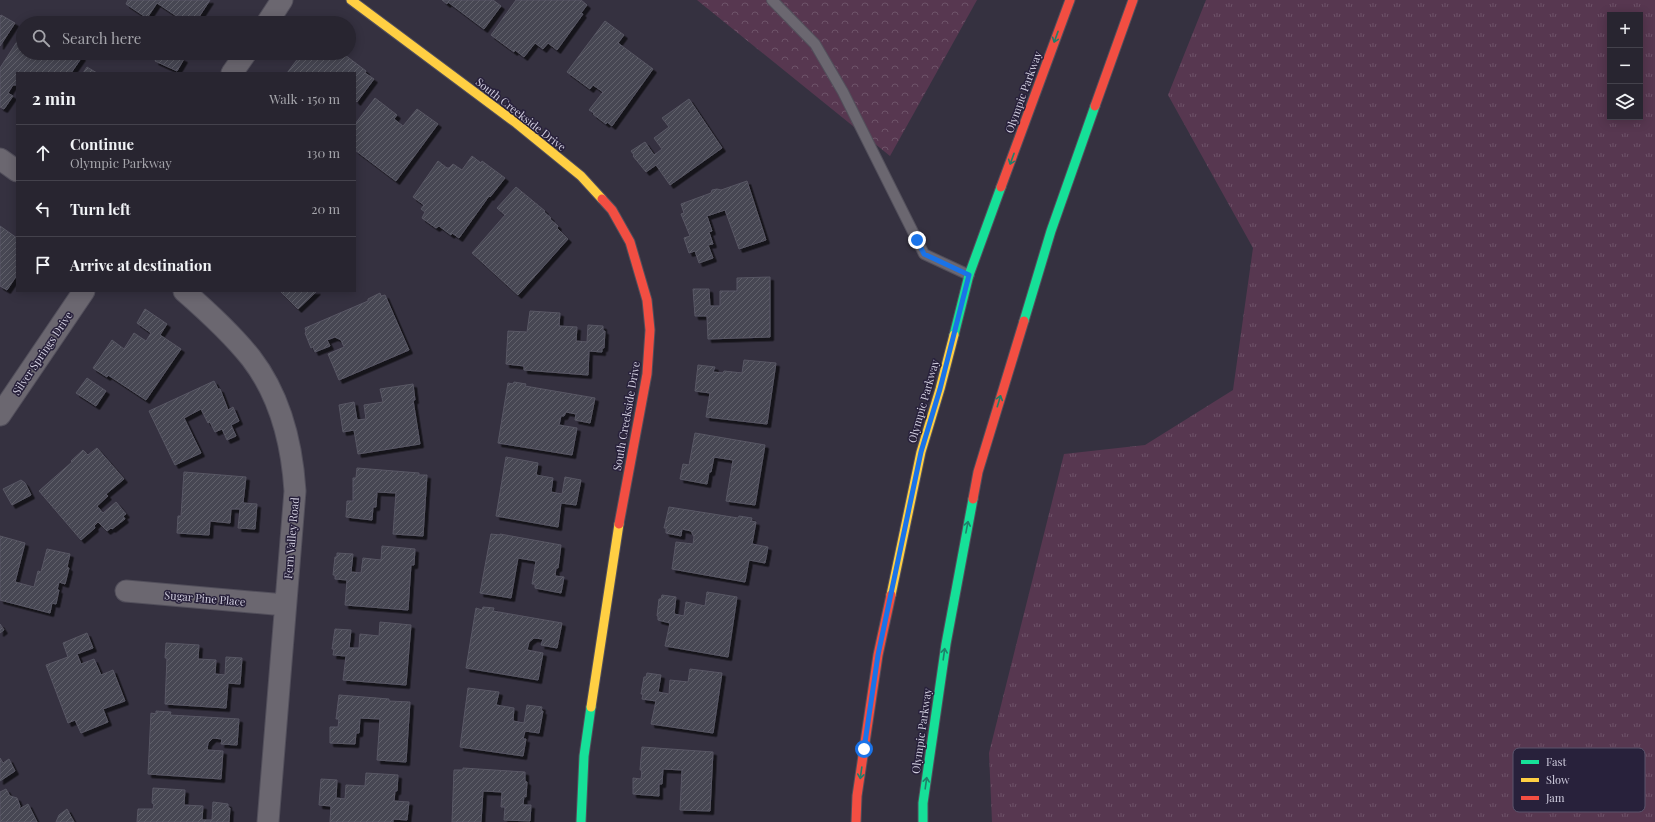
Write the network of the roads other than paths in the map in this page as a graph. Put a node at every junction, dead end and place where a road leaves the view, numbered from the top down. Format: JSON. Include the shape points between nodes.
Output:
{"nodes":[{"id":1,"x":282,"y":0,"type":"edge"},
{"id":2,"x":351,"y":0,"type":"edge"},
{"id":3,"x":772,"y":0,"type":"edge"},
{"id":4,"x":1070,"y":0,"type":"edge"},
{"id":5,"x":1133,"y":0,"type":"edge"},
{"id":6,"x":272,"y":16,"type":"edge"},
{"id":7,"x":241,"y":60,"type":"edge"},
{"id":8,"x":233,"y":72,"type":"edge"},
{"id":9,"x":0,"y":160,"type":"edge"},
{"id":10,"x":16,"y":170,"type":"edge"},
{"id":11,"x":969,"y":275,"type":"junction"},
{"id":12,"x":83,"y":292,"type":"edge"},
{"id":13,"x":185,"y":292,"type":"edge"},
{"id":14,"x":0,"y":415,"type":"edge"},
{"id":15,"x":126,"y":591,"type":"dead end"},
{"id":16,"x":284,"y":605,"type":"junction"},
{"id":17,"x":268,"y":822,"type":"edge"},
{"id":18,"x":581,"y":822,"type":"edge"},
{"id":19,"x":856,"y":822,"type":"edge"},
{"id":20,"x":923,"y":822,"type":"edge"}],
"edges":[{"from":1,"to":6,"type":"street"},
{"from":2,"to":18,"type":"main road","name":"South Creekside Drive","via":[[516,123],[581,176],[612,210],[630,242],[647,300],[650,330],[647,374],[618,530],[594,687],[584,756]]},
{"from":3,"to":11,"type":"lane","via":[[814,44],[843,92],[924,254]]},
{"from":4,"to":11,"type":"main road","name":"Olympic Parkway","one_way":true},
{"from":20,"to":5,"type":"main road","name":"Olympic Parkway","one_way":true,"via":[[923,803],[946,644],[978,472],[1051,231]]},
{"from":7,"to":8,"type":"street"},
{"from":9,"to":10,"type":"street"},
{"from":11,"to":19,"type":"main road","name":"Olympic Parkway","one_way":true,"via":[[921,452],[878,655],[857,796]]},
{"from":12,"to":14,"type":"street","name":"Silver Springs Drive"},
{"from":13,"to":16,"type":"street","name":"Fern Valley Road","via":[[234,338],[252,359],[276,401],[288,435],[295,491]]},
{"from":15,"to":16,"type":"street","name":"Sugar Pine Place"},
{"from":16,"to":17,"type":"street","name":"Fern Valley Road"}]}
